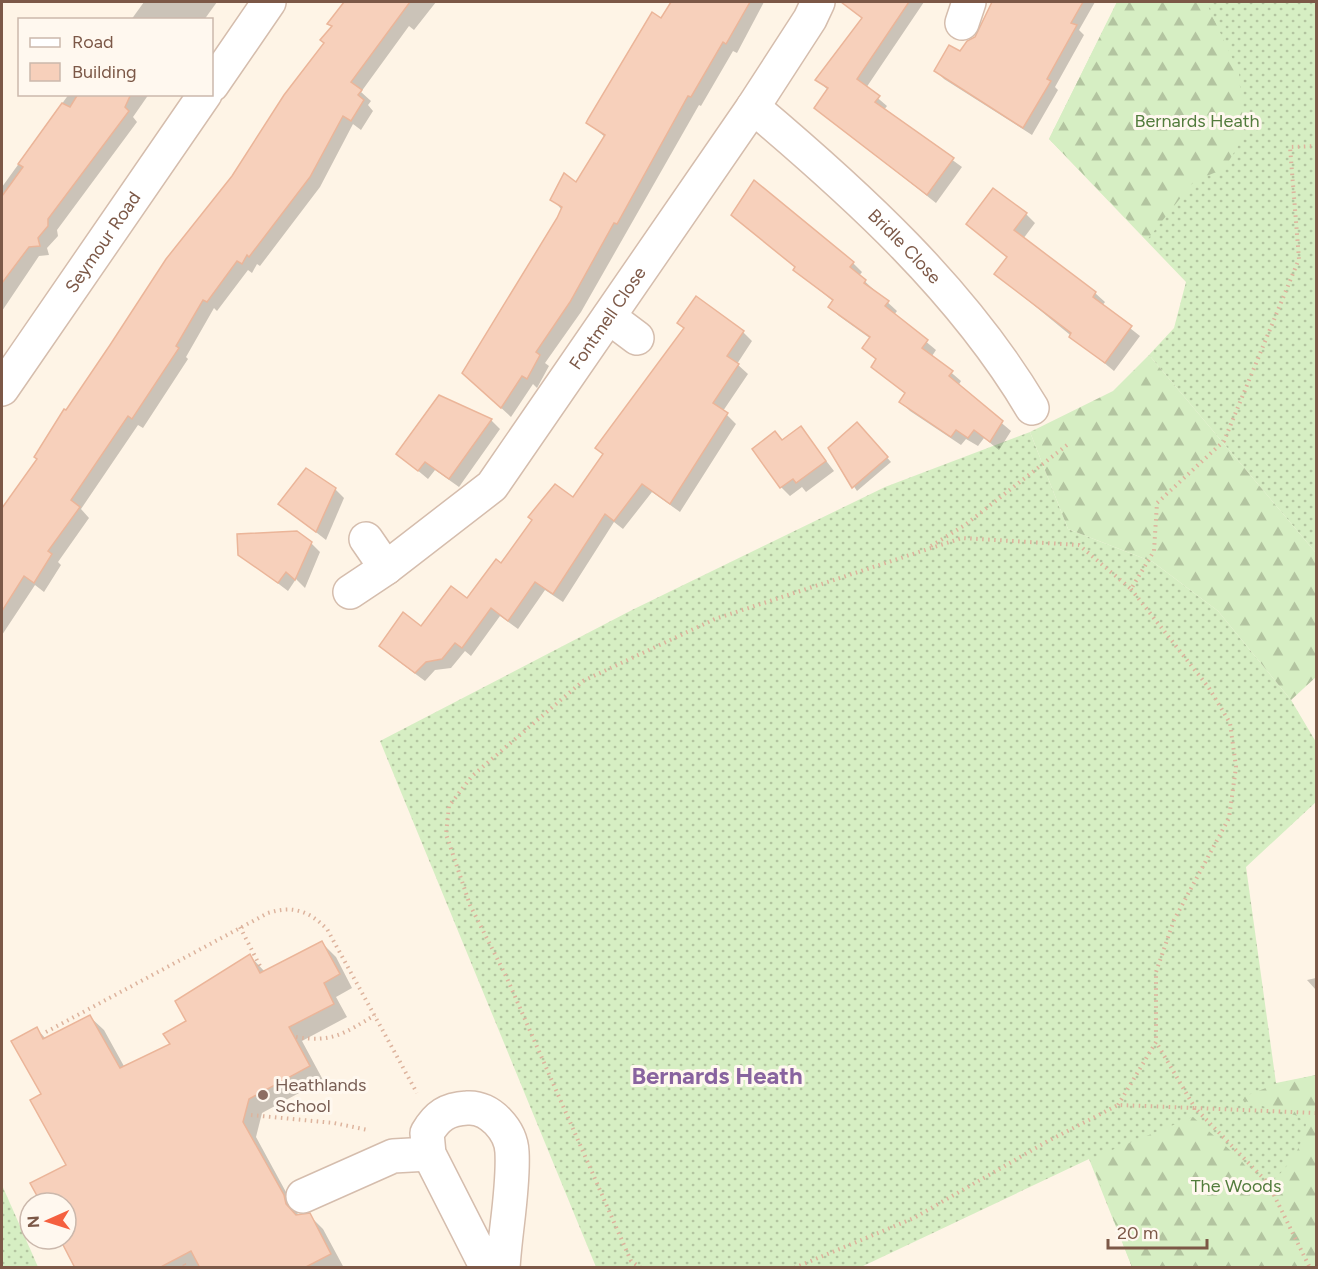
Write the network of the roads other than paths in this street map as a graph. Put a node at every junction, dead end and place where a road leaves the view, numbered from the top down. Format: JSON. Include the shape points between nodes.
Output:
{"nodes":[{"id":1,"x":269,"y":2,"type":"edge"},
{"id":2,"x":818,"y":2,"type":"edge"},
{"id":3,"x":213,"y":84,"type":"edge"},
{"id":4,"x":204,"y":96,"type":"edge"},
{"id":5,"x":753,"y":106,"type":"junction"},
{"id":6,"x":609,"y":317,"type":"junction"},
{"id":7,"x":637,"y":338,"type":"dead end"},
{"id":8,"x":2,"y":389,"type":"edge"},
{"id":9,"x":1032,"y":408,"type":"dead end"},
{"id":10,"x":366,"y":539,"type":"dead end"},
{"id":11,"x":386,"y":568,"type":"junction"},
{"id":12,"x":351,"y":592,"type":"dead end"},
{"id":13,"x":431,"y":1138,"type":"junction"},
{"id":14,"x":303,"y":1196,"type":"dead end"},
{"id":15,"x":488,"y":1268,"type":"edge"},
{"id":16,"x":502,"y":1268,"type":"edge"}],
"edges":[{"from":1,"to":3,"type":"street"},
{"from":2,"to":5,"type":"street","name":"Fontmell Close"},
{"from":4,"to":8,"type":"street","name":"Seymour Road"},
{"from":5,"to":6,"type":"street","name":"Fontmell Close"},
{"from":5,"to":9,"type":"street","name":"Bridle Close","via":[[830,172],[932,275],[1008,368]]},
{"from":6,"to":7,"type":"street"},
{"from":6,"to":11,"type":"street","name":"Fontmell Close","via":[[492,486]]},
{"from":10,"to":11,"type":"street"},
{"from":11,"to":12,"type":"street","name":"Fontmell Close"},
{"from":13,"to":14,"type":"street"},
{"from":13,"to":15,"type":"street"},
{"from":13,"to":16,"type":"street","via":[[438,1116],[454,1109],[471,1107],[489,1114],[505,1129],[513,1150]]}]}
